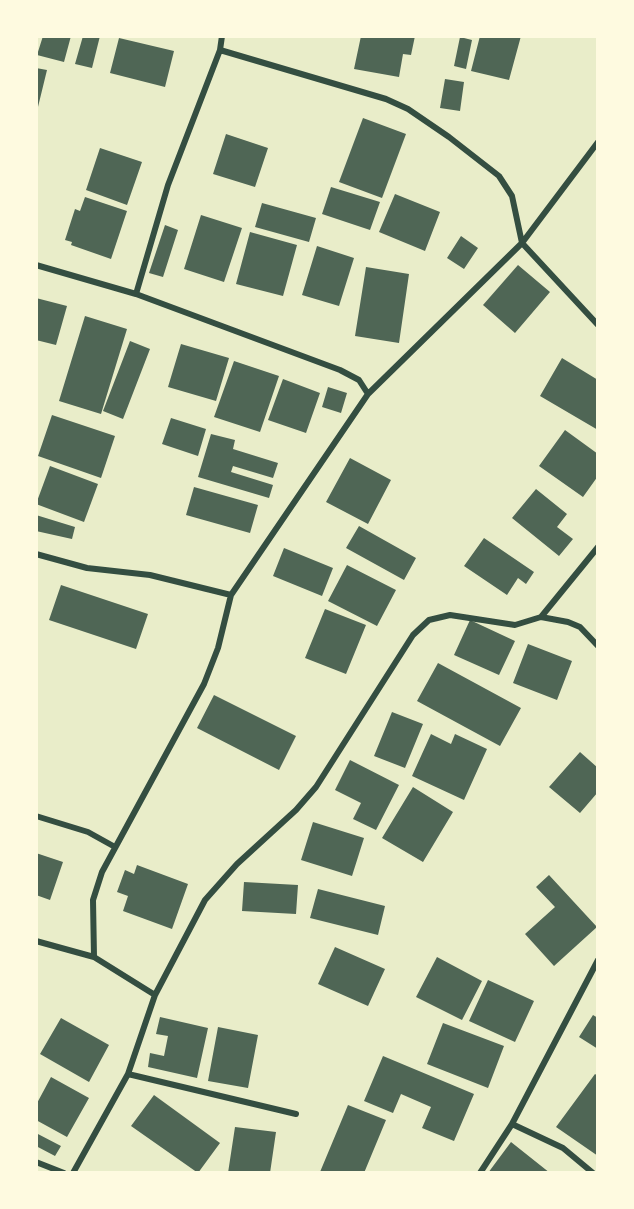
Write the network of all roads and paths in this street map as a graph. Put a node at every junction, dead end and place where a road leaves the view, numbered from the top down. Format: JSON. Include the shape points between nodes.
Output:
{"nodes":[{"id":1,"x":222,"y":36,"type":"edge"},
{"id":2,"x":220,"y":50,"type":"junction"},
{"id":3,"x":598,"y":142,"type":"edge"},
{"id":4,"x":522,"y":243,"type":"junction"},
{"id":5,"x":36,"y":265,"type":"edge"},
{"id":6,"x":136,"y":294,"type":"junction"},
{"id":7,"x":598,"y":325,"type":"edge"},
{"id":8,"x":368,"y":394,"type":"junction"},
{"id":9,"x":598,"y":547,"type":"edge"},
{"id":10,"x":36,"y":554,"type":"edge"},
{"id":11,"x":231,"y":595,"type":"junction"},
{"id":12,"x":541,"y":617,"type":"junction"},
{"id":13,"x":598,"y":646,"type":"edge"},
{"id":14,"x":36,"y":816,"type":"edge"},
{"id":15,"x":115,"y":847,"type":"junction"},
{"id":16,"x":36,"y":941,"type":"edge"},
{"id":17,"x":94,"y":957,"type":"junction"},
{"id":18,"x":598,"y":960,"type":"edge"},
{"id":19,"x":154,"y":995,"type":"junction"},
{"id":20,"x":128,"y":1074,"type":"junction"},
{"id":21,"x":296,"y":1114,"type":"dead end"},
{"id":22,"x":512,"y":1124,"type":"junction"},
{"id":23,"x":36,"y":1162,"type":"edge"},
{"id":24,"x":64,"y":1173,"type":"edge"},
{"id":25,"x":73,"y":1173,"type":"edge"},
{"id":26,"x":480,"y":1173,"type":"edge"},
{"id":27,"x":593,"y":1173,"type":"edge"}],
"edges":[{"from":1,"to":2,"type":"street"},
{"from":2,"to":4,"type":"street","via":[[408,109],[499,176],[512,196]]},
{"from":2,"to":6,"type":"street","via":[[168,185]]},
{"from":3,"to":4,"type":"street"},
{"from":4,"to":7,"type":"street"},
{"from":4,"to":8,"type":"street"},
{"from":5,"to":6,"type":"street"},
{"from":6,"to":8,"type":"street","via":[[340,370],[359,380]]},
{"from":8,"to":11,"type":"street"},
{"from":9,"to":12,"type":"street"},
{"from":10,"to":11,"type":"street","via":[[87,568],[150,575]]},
{"from":11,"to":15,"type":"street","via":[[204,684]]},
{"from":12,"to":13,"type":"street","via":[[580,627]]},
{"from":12,"to":19,"type":"street","via":[[515,625],[450,615],[429,620],[413,635],[316,787],[205,900]]},
{"from":14,"to":15,"type":"street","via":[[88,832]]},
{"from":15,"to":17,"type":"street","via":[[93,900]]},
{"from":16,"to":17,"type":"street"},
{"from":17,"to":19,"type":"street"},
{"from":18,"to":22,"type":"street"},
{"from":19,"to":20,"type":"street"},
{"from":20,"to":21,"type":"street"},
{"from":20,"to":25,"type":"street"},
{"from":22,"to":26,"type":"street"},
{"from":22,"to":27,"type":"street","via":[[563,1148]]},
{"from":23,"to":24,"type":"street"}]}
